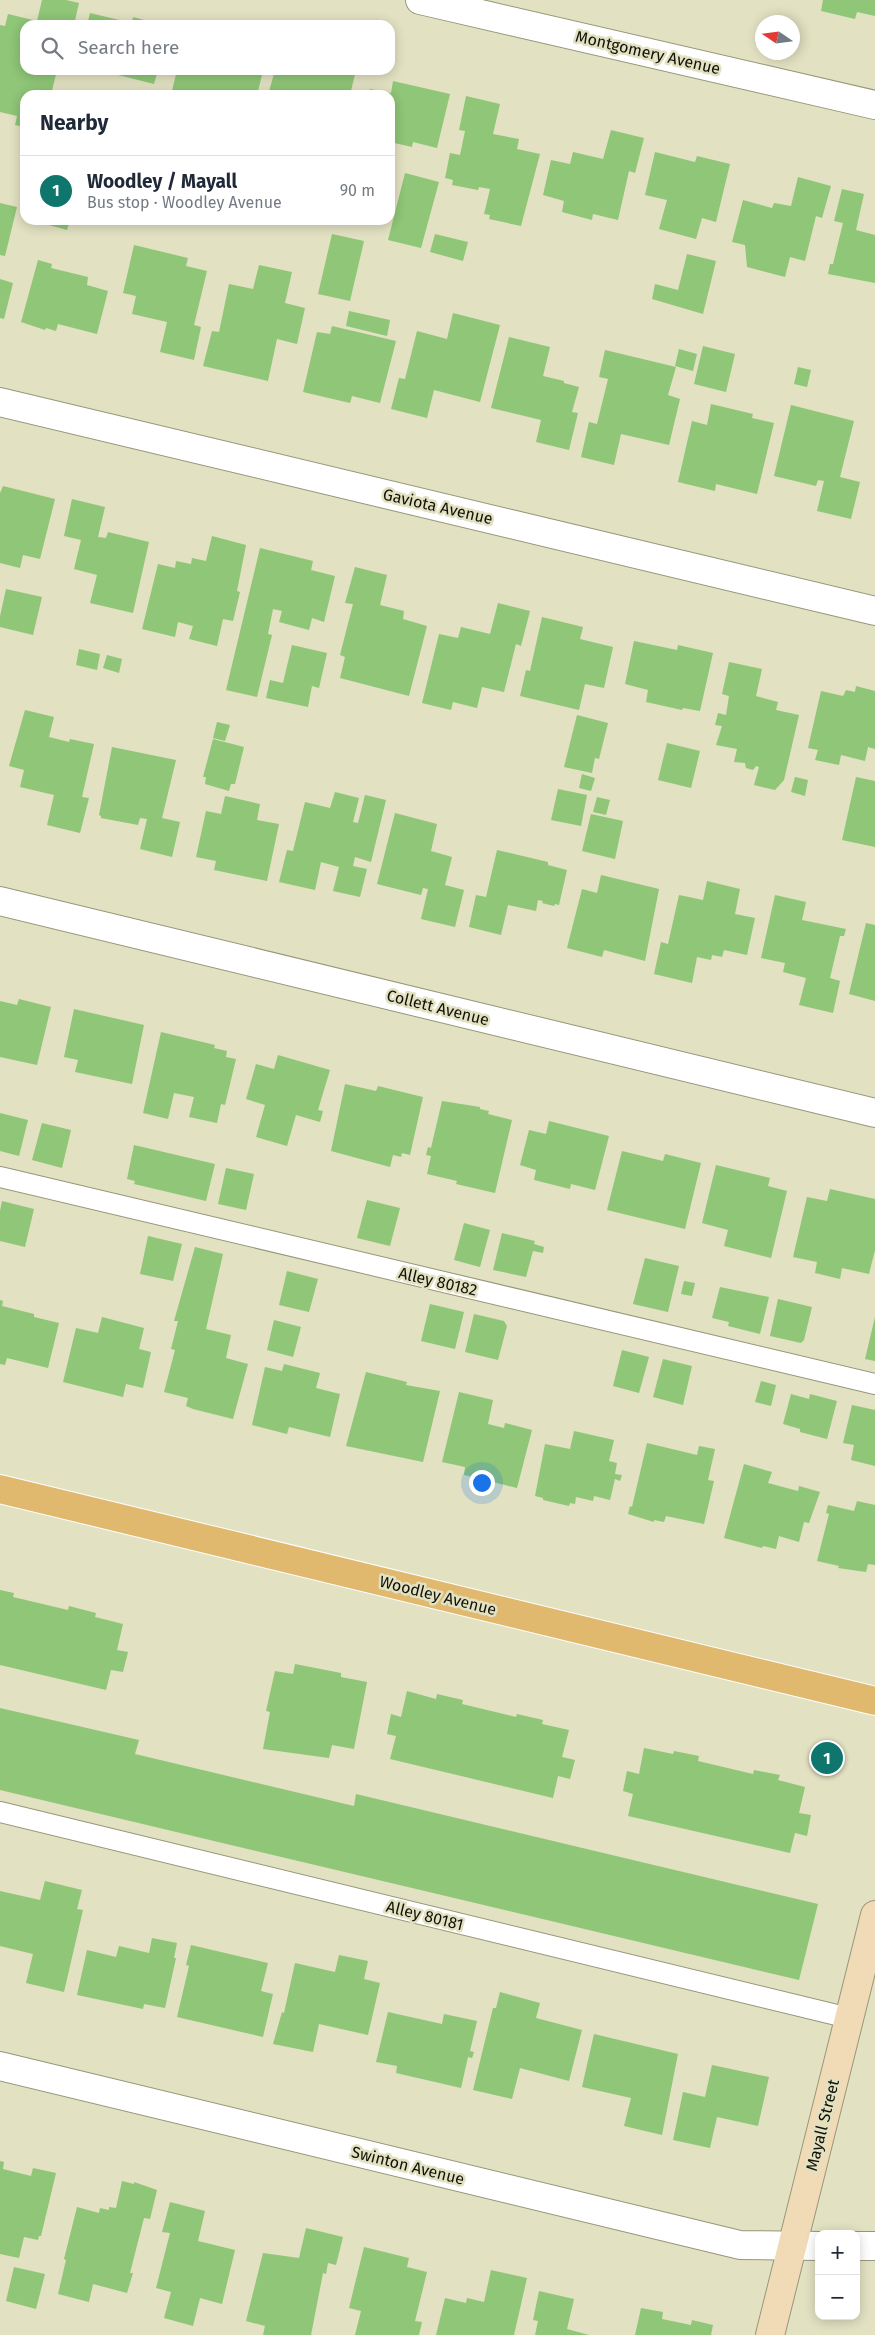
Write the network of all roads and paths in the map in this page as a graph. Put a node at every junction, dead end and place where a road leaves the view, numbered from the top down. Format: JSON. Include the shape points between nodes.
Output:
{"nodes":[{"id":1,"x":420,"y":0,"type":"edge"},
{"id":2,"x":875,"y":105,"type":"edge"},
{"id":3,"x":0,"y":402,"type":"edge"},
{"id":4,"x":875,"y":611,"type":"edge"},
{"id":5,"x":0,"y":901,"type":"edge"},
{"id":6,"x":875,"y":1113,"type":"edge"},
{"id":7,"x":0,"y":1177,"type":"edge"},
{"id":8,"x":875,"y":1384,"type":"edge"},
{"id":9,"x":0,"y":1490,"type":"edge"},
{"id":10,"x":875,"y":1701,"type":"edge"},
{"id":11,"x":0,"y":1812,"type":"edge"},
{"id":12,"x":875,"y":1915,"type":"edge"},
{"id":13,"x":866,"y":1988,"type":"edge"},
{"id":14,"x":849,"y":2018,"type":"junction"},
{"id":15,"x":0,"y":2066,"type":"edge"},
{"id":16,"x":815,"y":2246,"type":"edge"},
{"id":17,"x":860,"y":2246,"type":"edge"},
{"id":18,"x":875,"y":2246,"type":"edge"},
{"id":19,"x":791,"y":2247,"type":"junction"},
{"id":20,"x":770,"y":2335,"type":"edge"}],
"edges":[{"from":1,"to":2,"type":"street","name":"Montgomery Avenue"},
{"from":3,"to":4,"type":"street","name":"Gaviota Avenue"},
{"from":5,"to":6,"type":"street","name":"Collett Avenue"},
{"from":7,"to":8,"type":"lane","name":"Alley 80182"},
{"from":9,"to":10,"type":"main road","name":"Woodley Avenue"},
{"from":11,"to":14,"type":"lane","name":"Alley 80181"},
{"from":12,"to":13,"type":"street","name":"Mayall Street"},
{"from":13,"to":14,"type":"street","name":"Mayall Street"},
{"from":14,"to":19,"type":"street","name":"Mayall Street"},
{"from":15,"to":19,"type":"street","name":"Swinton Avenue","via":[[740,2245]]},
{"from":16,"to":19,"type":"street","name":"Swinton Avenue"},
{"from":17,"to":18,"type":"street"},
{"from":19,"to":20,"type":"street","name":"Mayall Street"}]}
